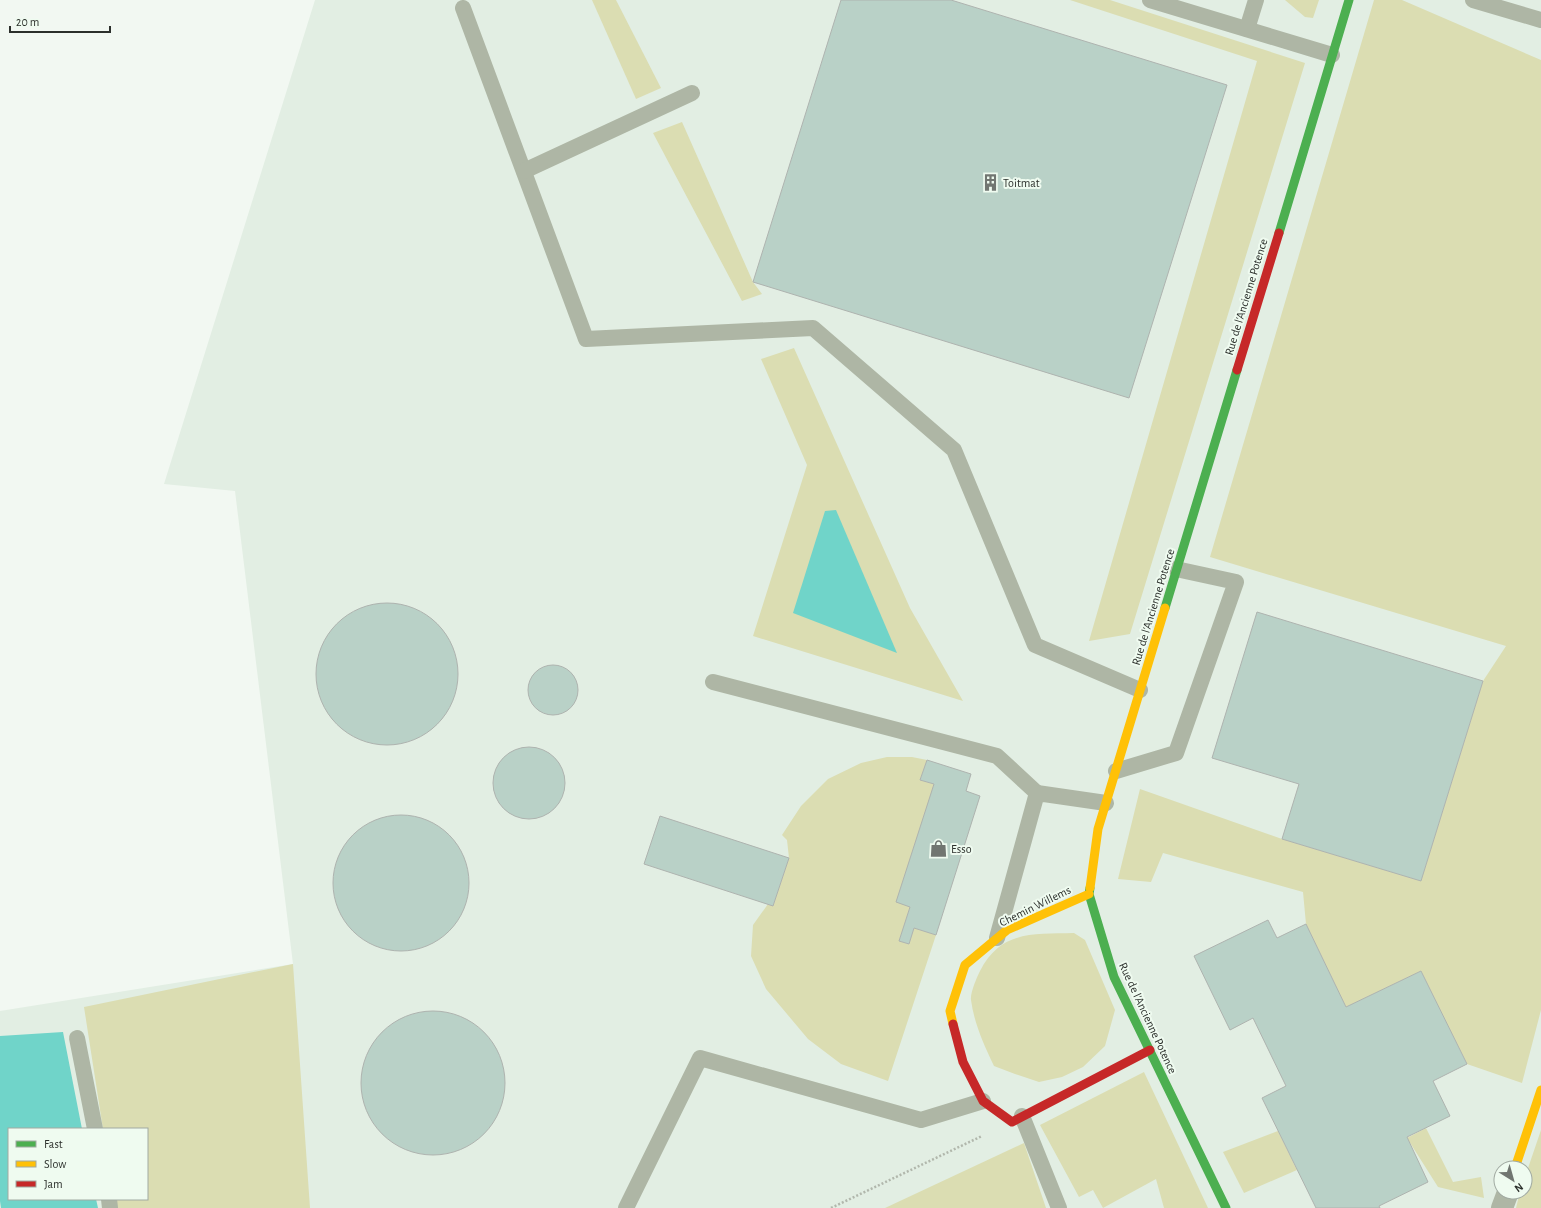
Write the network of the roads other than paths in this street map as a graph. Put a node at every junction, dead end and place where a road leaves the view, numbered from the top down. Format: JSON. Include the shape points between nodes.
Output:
{"nodes":[{"id":1,"x":1150,"y":0,"type":"edge"},
{"id":2,"x":1256,"y":0,"type":"edge"},
{"id":3,"x":1348,"y":0,"type":"edge"},
{"id":4,"x":1473,"y":0,"type":"edge"},
{"id":5,"x":463,"y":8,"type":"dead end"},
{"id":6,"x":1541,"y":20,"type":"edge"},
{"id":7,"x":1247,"y":29,"type":"junction"},
{"id":8,"x":1332,"y":55,"type":"junction"},
{"id":9,"x":692,"y":93,"type":"dead end"},
{"id":10,"x":524,"y":171,"type":"junction"},
{"id":11,"x":1176,"y":569,"type":"junction"},
{"id":12,"x":713,"y":682,"type":"dead end"},
{"id":13,"x":1140,"y":690,"type":"junction"},
{"id":14,"x":1116,"y":770,"type":"junction"},
{"id":15,"x":1037,"y":793,"type":"junction"},
{"id":16,"x":1106,"y":803,"type":"junction"},
{"id":17,"x":1089,"y":894,"type":"junction"},
{"id":18,"x":998,"y":938,"type":"junction"},
{"id":19,"x":77,"y":1038,"type":"dead end"},
{"id":20,"x":1150,"y":1050,"type":"junction"},
{"id":21,"x":1541,"y":1090,"type":"edge"},
{"id":22,"x":983,"y":1101,"type":"junction"},
{"id":23,"x":1017,"y":1119,"type":"junction"},
{"id":24,"x":95,"y":1128,"type":"edge"},
{"id":25,"x":1519,"y":1160,"type":"edge"},
{"id":26,"x":626,"y":1208,"type":"edge"},
{"id":27,"x":1059,"y":1208,"type":"edge"},
{"id":28,"x":1226,"y":1208,"type":"edge"}],
"edges":[{"from":1,"to":7,"type":"lane"},
{"from":2,"to":7,"type":"lane"},
{"from":3,"to":8,"type":"street","name":"Rue de l'Ancienne Potence"},
{"from":4,"to":6,"type":"lane"},
{"from":5,"to":10,"type":"lane"},
{"from":7,"to":8,"type":"lane"},
{"from":8,"to":11,"type":"street","name":"Rue de l'Ancienne Potence"},
{"from":9,"to":10,"type":"lane"},
{"from":10,"to":13,"type":"lane","via":[[586,339],[813,328],[954,450],[1035,645]]},
{"from":11,"to":13,"type":"street","name":"Rue de l'Ancienne Potence"},
{"from":11,"to":14,"type":"lane","via":[[1236,582],[1176,753]]},
{"from":12,"to":15,"type":"lane","via":[[997,756]]},
{"from":13,"to":14,"type":"street","name":"Rue de l'Ancienne Potence"},
{"from":14,"to":16,"type":"street","name":"Rue de l'Ancienne Potence"},
{"from":15,"to":16,"type":"lane"},
{"from":15,"to":18,"type":"lane"},
{"from":16,"to":17,"type":"street","name":"Rue de l'Ancienne Potence","via":[[1098,829]]},
{"from":17,"to":18,"type":"street","name":"Chemin Willems","via":[[1007,930]]},
{"from":17,"to":20,"type":"street","name":"Rue de l'Ancienne Potence","via":[[1114,977]]},
{"from":18,"to":22,"type":"street","name":"Chemin Willems","via":[[965,965],[950,1011],[963,1062]]},
{"from":19,"to":24,"type":"lane"},
{"from":20,"to":23,"type":"street"},
{"from":20,"to":28,"type":"street","name":"Rue de l'Ancienne Potence"},
{"from":21,"to":25,"type":"street"},
{"from":22,"to":23,"type":"street","name":"Chemin Willems"},
{"from":22,"to":26,"type":"lane","via":[[921,1120],[700,1058]]},
{"from":23,"to":27,"type":"lane"}]}
